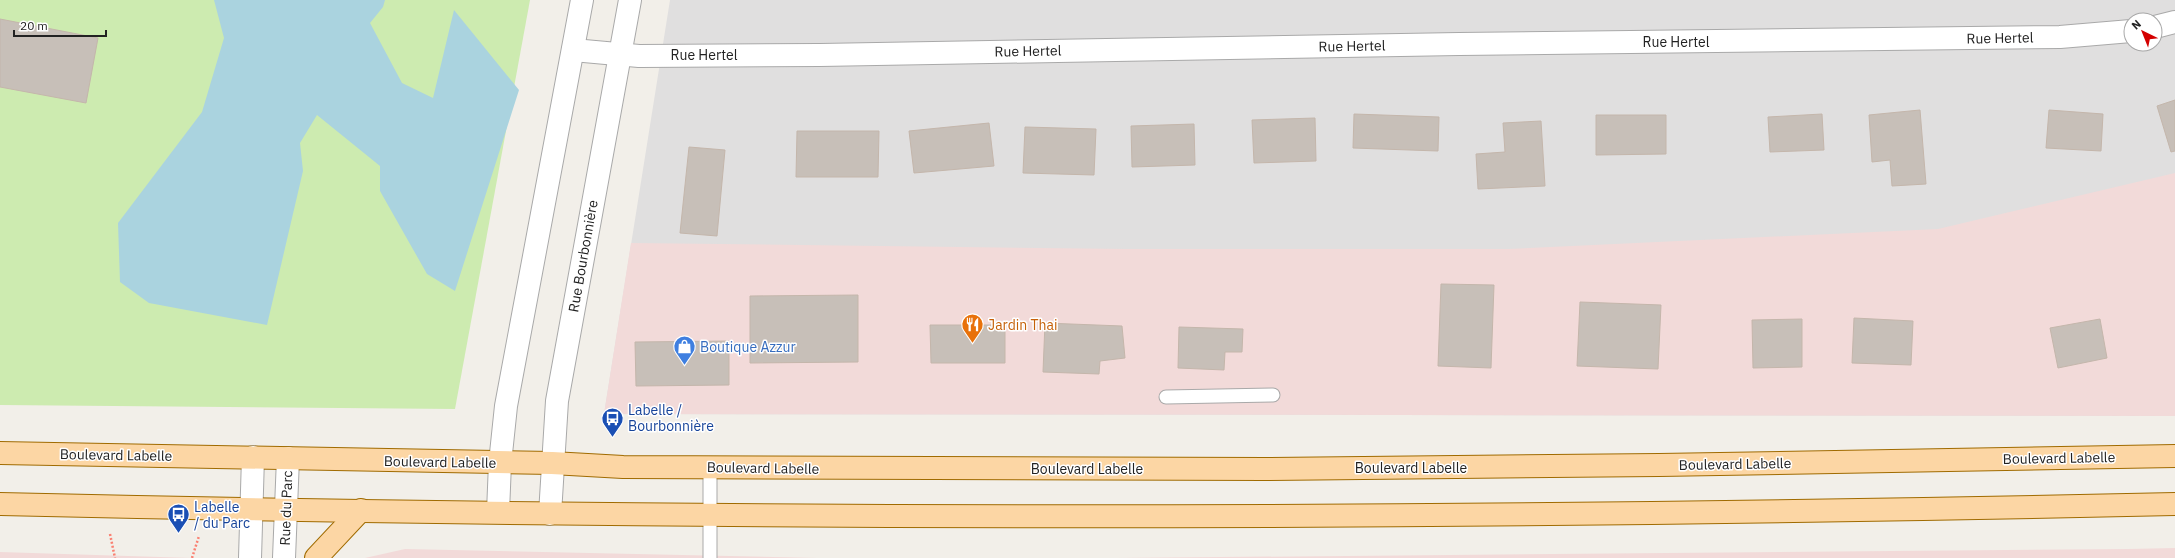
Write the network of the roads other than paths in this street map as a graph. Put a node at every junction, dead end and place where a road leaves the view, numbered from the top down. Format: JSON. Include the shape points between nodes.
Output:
{"nodes":[{"id":1,"x":582,"y":0,"type":"edge"},
{"id":2,"x":630,"y":0,"type":"edge"},
{"id":3,"x":2175,"y":22,"type":"edge"},
{"id":4,"x":2163,"y":25,"type":"edge"},
{"id":5,"x":2123,"y":32,"type":"edge"},
{"id":6,"x":573,"y":50,"type":"junction"},
{"id":7,"x":619,"y":55,"type":"junction"},
{"id":8,"x":1273,"y":395,"type":"dead end"},
{"id":9,"x":1166,"y":397,"type":"dead end"},
{"id":10,"x":0,"y":453,"type":"edge"},
{"id":11,"x":2175,"y":456,"type":"edge"},
{"id":12,"x":253,"y":457,"type":"junction"},
{"id":13,"x":288,"y":458,"type":"junction"},
{"id":14,"x":500,"y":463,"type":"junction"},
{"id":15,"x":552,"y":463,"type":"junction"},
{"id":16,"x":710,"y":468,"type":"junction"},
{"id":17,"x":0,"y":504,"type":"edge"},
{"id":18,"x":2175,"y":504,"type":"edge"},
{"id":19,"x":251,"y":508,"type":"junction"},
{"id":20,"x":286,"y":509,"type":"junction"},
{"id":21,"x":361,"y":510,"type":"junction"},
{"id":22,"x":498,"y":512,"type":"junction"},
{"id":23,"x":550,"y":514,"type":"junction"},
{"id":24,"x":708,"y":516,"type":"junction"},
{"id":25,"x":250,"y":558,"type":"edge"},
{"id":26,"x":284,"y":558,"type":"edge"},
{"id":27,"x":316,"y":558,"type":"edge"},
{"id":28,"x":710,"y":558,"type":"edge"}],
"edges":[{"from":1,"to":6,"type":"street"},
{"from":2,"to":7,"type":"street","name":"Rue Bourbonnière"},
{"from":3,"to":4,"type":"street"},
{"from":5,"to":7,"type":"street","name":"Rue Hertel","via":[[2060,37],[820,55]]},
{"from":6,"to":7,"type":"street","name":"Rue Hertel"},
{"from":6,"to":14,"type":"street","via":[[506,406]]},
{"from":7,"to":15,"type":"street","name":"Rue Bourbonnière","via":[[557,401]]},
{"from":8,"to":9,"type":"lane"},
{"from":10,"to":12,"type":"main road","name":"Boulevard Labelle"},
{"from":11,"to":16,"type":"main road","name":"Boulevard Labelle","via":[[1266,470]]},
{"from":12,"to":13,"type":"main road","name":"Boulevard Labelle"},
{"from":12,"to":19,"type":"street"},
{"from":13,"to":14,"type":"main road","name":"Boulevard Labelle"},
{"from":13,"to":20,"type":"street","name":"Rue du Parc"},
{"from":14,"to":15,"type":"main road","name":"Boulevard Labelle"},
{"from":14,"to":22,"type":"street"},
{"from":15,"to":16,"type":"main road","name":"Boulevard Labelle"},
{"from":15,"to":23,"type":"street","name":"Rue Bourbonnière"},
{"from":16,"to":24,"type":"lane"},
{"from":17,"to":19,"type":"main road"},
{"from":18,"to":24,"type":"main road","via":[[1635,514],[1229,517]]},
{"from":19,"to":20,"type":"main road"},
{"from":19,"to":25,"type":"street"},
{"from":20,"to":21,"type":"main road"},
{"from":20,"to":26,"type":"street","name":"Rue du Parc"},
{"from":21,"to":22,"type":"main road"},
{"from":21,"to":27,"type":"main road"},
{"from":22,"to":23,"type":"main road"},
{"from":23,"to":24,"type":"main road"},
{"from":24,"to":28,"type":"lane"}]}
